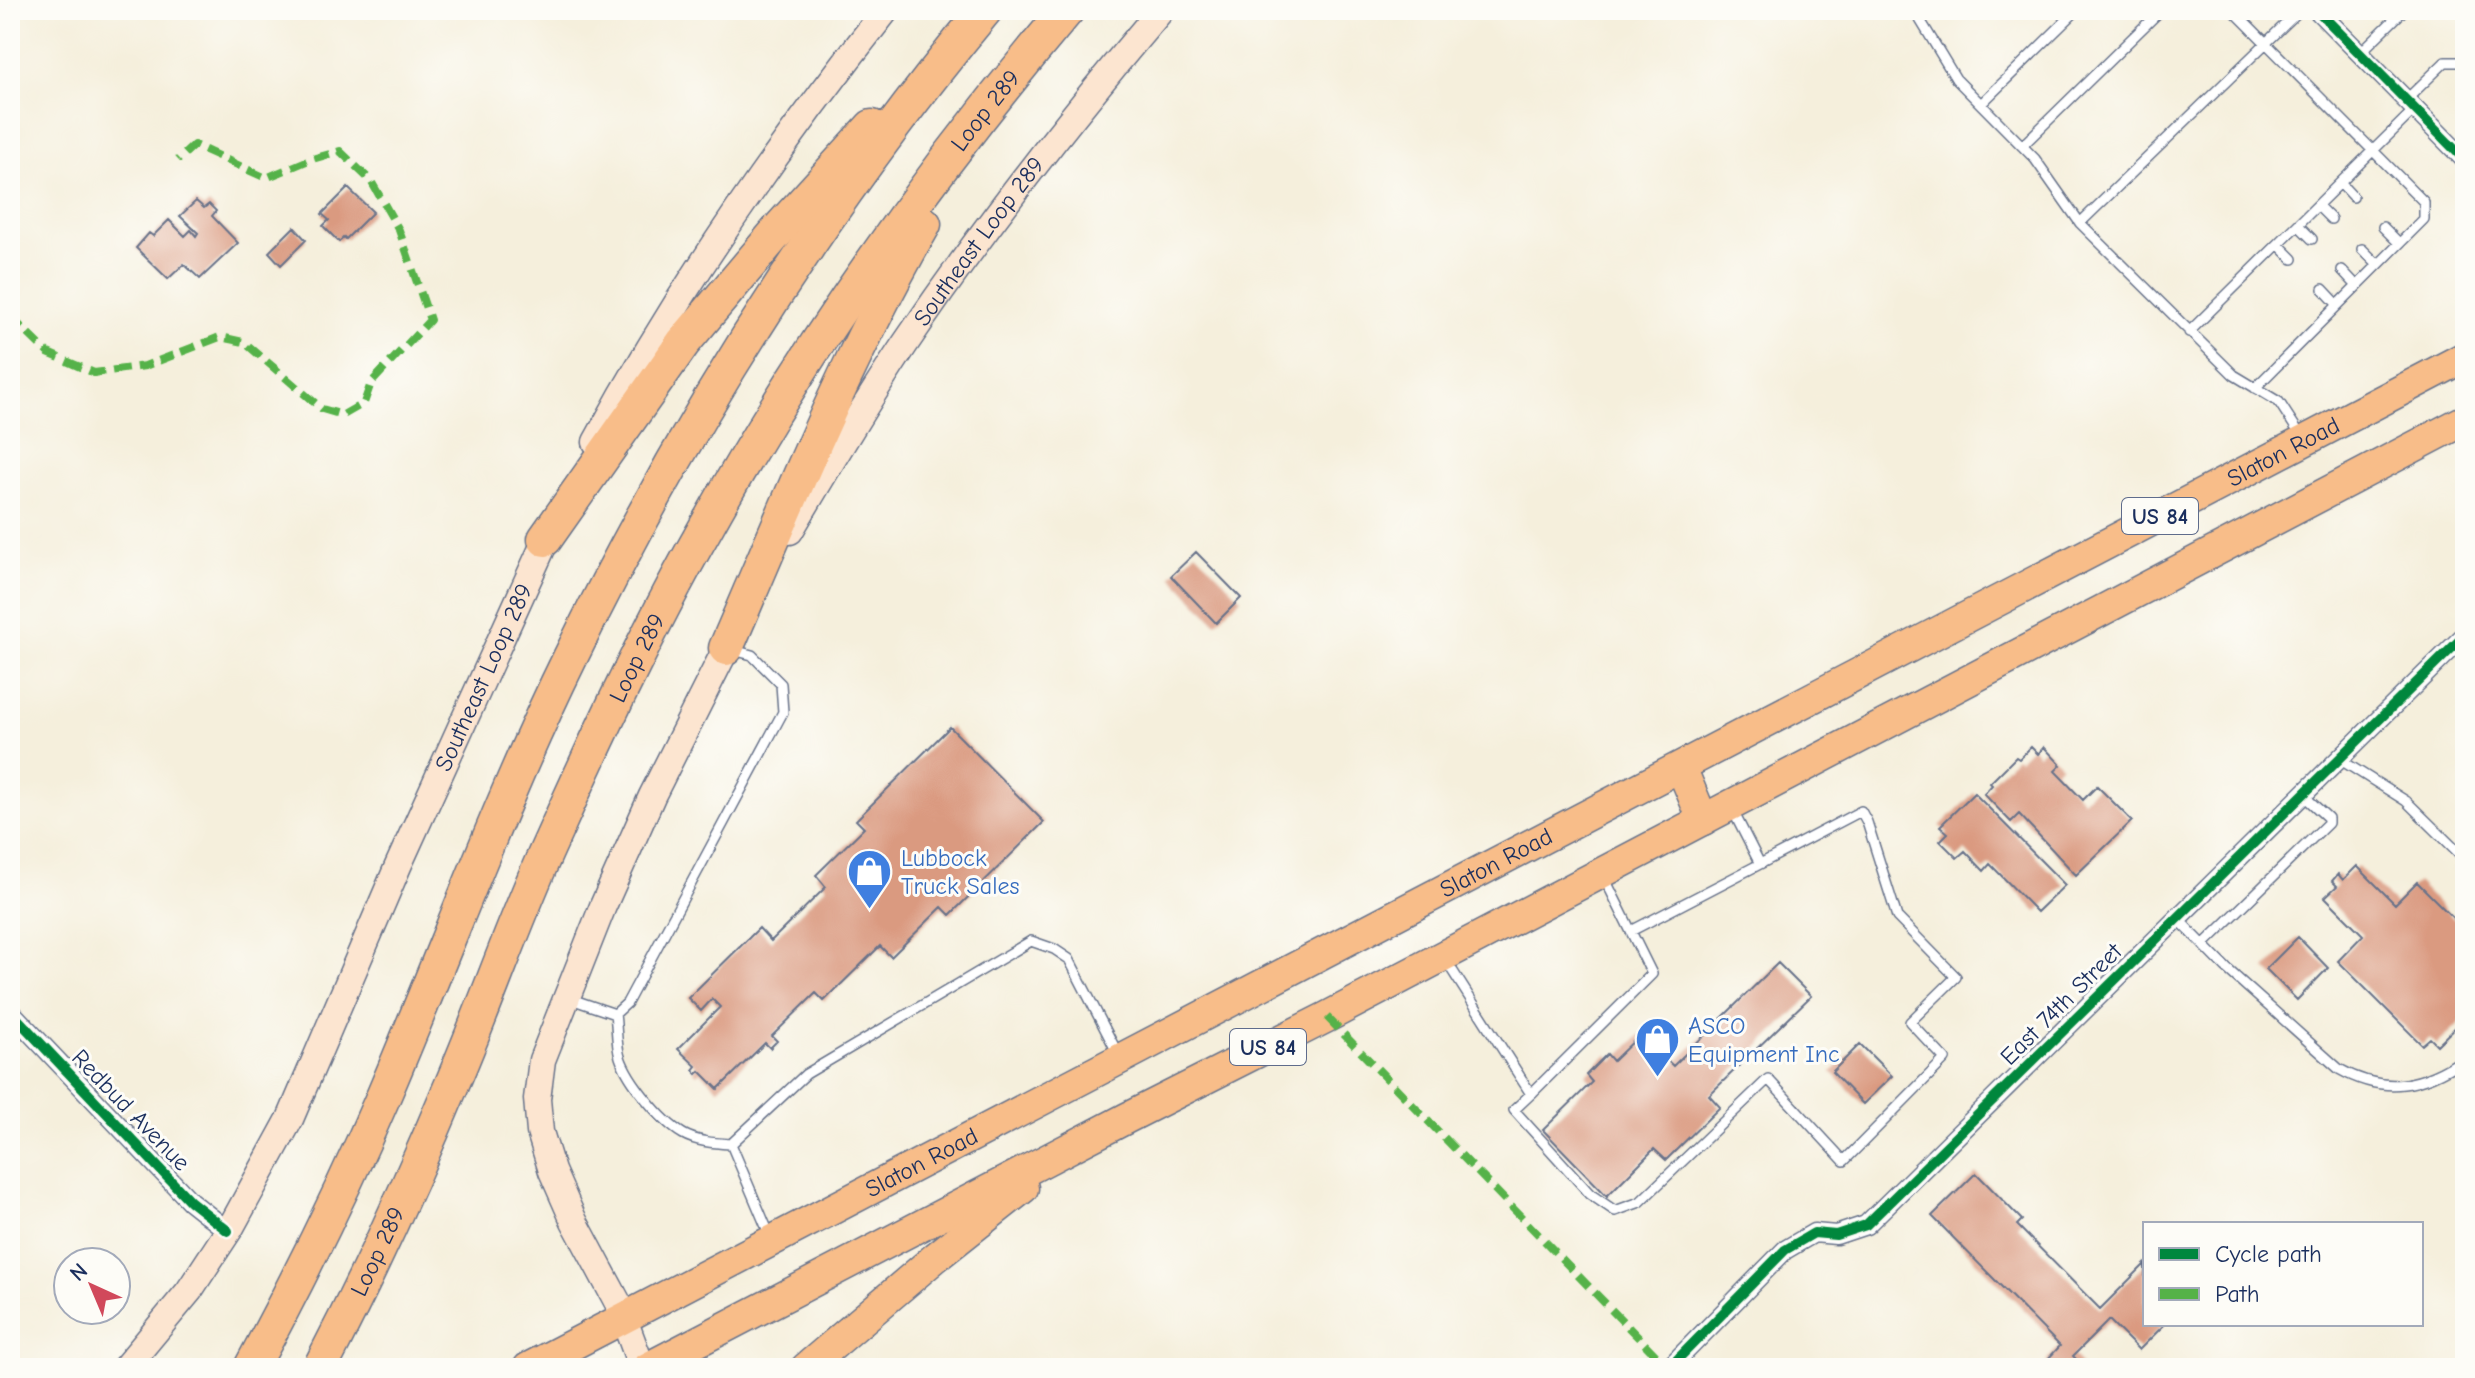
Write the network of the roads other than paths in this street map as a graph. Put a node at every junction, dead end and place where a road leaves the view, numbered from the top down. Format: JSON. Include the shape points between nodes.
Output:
{"nodes":[{"id":1,"x":886,"y":10,"type":"edge"},
{"id":2,"x":983,"y":10,"type":"edge"},
{"id":3,"x":1067,"y":10,"type":"edge"},
{"id":4,"x":1087,"y":10,"type":"edge"},
{"id":5,"x":1161,"y":10,"type":"edge"},
{"id":6,"x":1924,"y":10,"type":"edge"},
{"id":7,"x":2077,"y":10,"type":"edge"},
{"id":8,"x":2161,"y":10,"type":"edge"},
{"id":9,"x":2233,"y":10,"type":"edge"},
{"id":10,"x":2300,"y":10,"type":"edge"},
{"id":11,"x":2317,"y":10,"type":"edge"},
{"id":12,"x":2404,"y":10,"type":"edge"},
{"id":13,"x":2266,"y":43,"type":"junction"},
{"id":14,"x":2360,"y":53,"type":"junction"},
{"id":15,"x":2465,"y":62,"type":"edge"},
{"id":16,"x":1981,"y":104,"type":"junction"},
{"id":17,"x":2410,"y":105,"type":"junction"},
{"id":18,"x":2022,"y":146,"type":"junction"},
{"id":19,"x":2374,"y":152,"type":"junction"},
{"id":20,"x":2465,"y":160,"type":"edge"},
{"id":21,"x":2341,"y":184,"type":"junction"},
{"id":22,"x":2353,"y":197,"type":"dead end"},
{"id":23,"x":2318,"y":206,"type":"junction"},
{"id":24,"x":2331,"y":219,"type":"dead end"},
{"id":25,"x":2080,"y":223,"type":"junction"},
{"id":26,"x":2299,"y":226,"type":"junction"},
{"id":27,"x":2383,"y":227,"type":"dead end"},
{"id":28,"x":2312,"y":239,"type":"dead end"},
{"id":29,"x":2399,"y":243,"type":"junction"},
{"id":30,"x":2279,"y":245,"type":"junction"},
{"id":31,"x":2362,"y":249,"type":"dead end"},
{"id":32,"x":2293,"y":259,"type":"dead end"},
{"id":33,"x":2378,"y":265,"type":"junction"},
{"id":34,"x":2342,"y":270,"type":"dead end"},
{"id":35,"x":2357,"y":286,"type":"junction"},
{"id":36,"x":2323,"y":289,"type":"dead end"},
{"id":37,"x":2338,"y":305,"type":"junction"},
{"id":38,"x":2189,"y":332,"type":"junction"},
{"id":39,"x":2465,"y":357,"type":"edge"},
{"id":40,"x":2255,"y":388,"type":"junction"},
{"id":41,"x":2465,"y":420,"type":"edge"},
{"id":42,"x":2304,"y":441,"type":"junction"},
{"id":43,"x":545,"y":539,"type":"junction"},
{"id":44,"x":2465,"y":635,"type":"edge"},
{"id":45,"x":726,"y":648,"type":"junction"},
{"id":46,"x":2339,"y":759,"type":"junction"},
{"id":47,"x":1681,"y":767,"type":"junction"},
{"id":48,"x":2303,"y":795,"type":"junction"},
{"id":49,"x":1730,"y":806,"type":"junction"},
{"id":50,"x":1703,"y":820,"type":"junction"},
{"id":51,"x":2465,"y":859,"type":"edge"},
{"id":52,"x":1760,"y":864,"type":"junction"},
{"id":53,"x":1602,"y":873,"type":"junction"},
{"id":54,"x":2177,"y":918,"type":"junction"},
{"id":55,"x":1631,"y":931,"type":"junction"},
{"id":56,"x":2203,"y":945,"type":"junction"},
{"id":57,"x":1443,"y":956,"type":"junction"},
{"id":58,"x":566,"y":997,"type":"junction"},
{"id":59,"x":10,"y":1011,"type":"edge"},
{"id":60,"x":615,"y":1014,"type":"junction"},
{"id":61,"x":2465,"y":1058,"type":"edge"},
{"id":62,"x":1120,"y":1059,"type":"junction"},
{"id":63,"x":1531,"y":1094,"type":"junction"},
{"id":64,"x":1127,"y":1118,"type":"junction"},
{"id":65,"x":731,"y":1144,"type":"junction"},
{"id":66,"x":228,"y":1231,"type":"junction"},
{"id":67,"x":772,"y":1241,"type":"junction"},
{"id":68,"x":624,"y":1318,"type":"junction"},
{"id":69,"x":125,"y":1368,"type":"edge"},
{"id":70,"x":251,"y":1368,"type":"edge"},
{"id":71,"x":320,"y":1368,"type":"edge"},
{"id":72,"x":528,"y":1368,"type":"edge"},
{"id":73,"x":645,"y":1368,"type":"edge"},
{"id":74,"x":806,"y":1368,"type":"edge"},
{"id":75,"x":1669,"y":1368,"type":"edge"}],
"edges":[{"from":1,"to":43,"type":"main road","name":"Southeast Loop 289","via":[[788,140],[682,297]]},
{"from":2,"to":43,"type":"highway","via":[[781,227],[683,343]]},
{"from":2,"to":70,"type":"highway","via":[[801,259],[727,371],[624,552],[568,660],[383,1097]]},
{"from":3,"to":71,"type":"highway","name":"Loop 289","via":[[881,251],[807,359],[705,529],[547,851],[454,1081]]},
{"from":4,"to":45,"type":"highway","via":[[925,222],[850,365]]},
{"from":5,"to":45,"type":"main road","name":"Southeast Loop 289","via":[[1027,173],[905,344]]},
{"from":6,"to":16,"type":"lane","via":[[1919,18],[1956,79]]},
{"from":7,"to":16,"type":"lane"},
{"from":8,"to":18,"type":"lane"},
{"from":9,"to":13,"type":"lane"},
{"from":10,"to":13,"type":"lane"},
{"from":11,"to":14,"type":"street"},
{"from":12,"to":14,"type":"lane"},
{"from":13,"to":19,"type":"lane"},
{"from":13,"to":25,"type":"lane"},
{"from":14,"to":17,"type":"street"},
{"from":15,"to":17,"type":"lane","via":[[2445,62]]},
{"from":16,"to":18,"type":"lane"},
{"from":17,"to":19,"type":"lane"},
{"from":17,"to":20,"type":"street"},
{"from":18,"to":25,"type":"lane"},
{"from":19,"to":21,"type":"lane"},
{"from":19,"to":29,"type":"lane","via":[[2424,202],[2424,219]]},
{"from":21,"to":22,"type":"lane"},
{"from":21,"to":23,"type":"lane"},
{"from":23,"to":24,"type":"lane"},
{"from":23,"to":26,"type":"lane"},
{"from":25,"to":38,"type":"lane"},
{"from":26,"to":28,"type":"lane"},
{"from":26,"to":30,"type":"lane"},
{"from":27,"to":29,"type":"lane"},
{"from":29,"to":33,"type":"lane"},
{"from":30,"to":32,"type":"lane"},
{"from":30,"to":38,"type":"lane"},
{"from":31,"to":33,"type":"lane"},
{"from":33,"to":35,"type":"lane"},
{"from":34,"to":35,"type":"lane"},
{"from":35,"to":37,"type":"lane"},
{"from":36,"to":37,"type":"lane"},
{"from":37,"to":40,"type":"lane"},
{"from":38,"to":40,"type":"lane"},
{"from":39,"to":42,"type":"highway","name":"Slaton Road","number":"US 84"},
{"from":40,"to":42,"type":"lane","via":[[2279,402]]},
{"from":41,"to":49,"type":"highway","number":"US 84"},
{"from":42,"to":47,"type":"highway","name":"Slaton Road","number":"US 84"},
{"from":43,"to":66,"type":"main road","name":"Southeast Loop 289","via":[[290,1119]]},
{"from":44,"to":46,"type":"street","name":"East 74th Street"},
{"from":45,"to":58,"type":"main road","name":"Southeast Loop 289","via":[[652,796]]},
{"from":45,"to":60,"type":"lane","via":[[752,655],[781,684],[783,712],[627,1003]]},
{"from":46,"to":48,"type":"street","name":"East 74th Street"},
{"from":46,"to":51,"type":"lane","via":[[2406,801]]},
{"from":47,"to":50,"type":"highway"},
{"from":47,"to":62,"type":"highway","name":"Slaton Road","number":"US 84"},
{"from":48,"to":54,"type":"street","name":"East 74th Street"},
{"from":48,"to":56,"type":"lane","via":[[2328,823]]},
{"from":49,"to":50,"type":"highway","number":"US 84"},
{"from":49,"to":52,"type":"lane"},
{"from":50,"to":53,"type":"highway","number":"US 84"},
{"from":52,"to":55,"type":"lane"},
{"from":52,"to":63,"type":"lane","via":[[1861,811],[1897,917],[1956,977],[1910,1022],[1945,1059],[1855,1150],[1844,1161],[1768,1079],[1640,1202],[1615,1211],[1590,1194],[1514,1110]]},
{"from":53,"to":55,"type":"lane"},
{"from":53,"to":57,"type":"highway","number":"US 84"},
{"from":54,"to":56,"type":"lane"},
{"from":54,"to":75,"type":"street","name":"East 74th Street","via":[[1866,1225],[1836,1235],[1814,1233],[1785,1250]]},
{"from":55,"to":63,"type":"lane","via":[[1652,974]]},
{"from":56,"to":61,"type":"lane","via":[[2339,1069],[2356,1078],[2377,1084],[2420,1083]]},
{"from":57,"to":63,"type":"lane"},
{"from":57,"to":64,"type":"highway","number":"US 84"},
{"from":58,"to":60,"type":"lane"},
{"from":58,"to":68,"type":"main road","name":"Southeast Loop 289","via":[[542,1060],[540,1132],[574,1221]]},
{"from":59,"to":66,"type":"street","name":"Redbud Avenue","via":[[190,1201]]},
{"from":60,"to":65,"type":"lane","via":[[620,1057],[661,1115],[682,1134]]},
{"from":62,"to":65,"type":"lane","via":[[1069,959],[1031,941],[806,1074]]},
{"from":62,"to":67,"type":"highway","name":"Slaton Road","number":"US 84"},
{"from":64,"to":73,"type":"highway","number":"US 84"},
{"from":64,"to":74,"type":"highway","via":[[999,1207]]},
{"from":65,"to":67,"type":"lane"},
{"from":66,"to":69,"type":"main road","name":"Southeast Loop 289","via":[[189,1291]]},
{"from":67,"to":68,"type":"highway","name":"Slaton Road","number":"US 84"},
{"from":68,"to":72,"type":"highway","name":"Slaton Road","number":"US 84"},
{"from":68,"to":73,"type":"main road","name":"Southeast Loop 289"}]}
